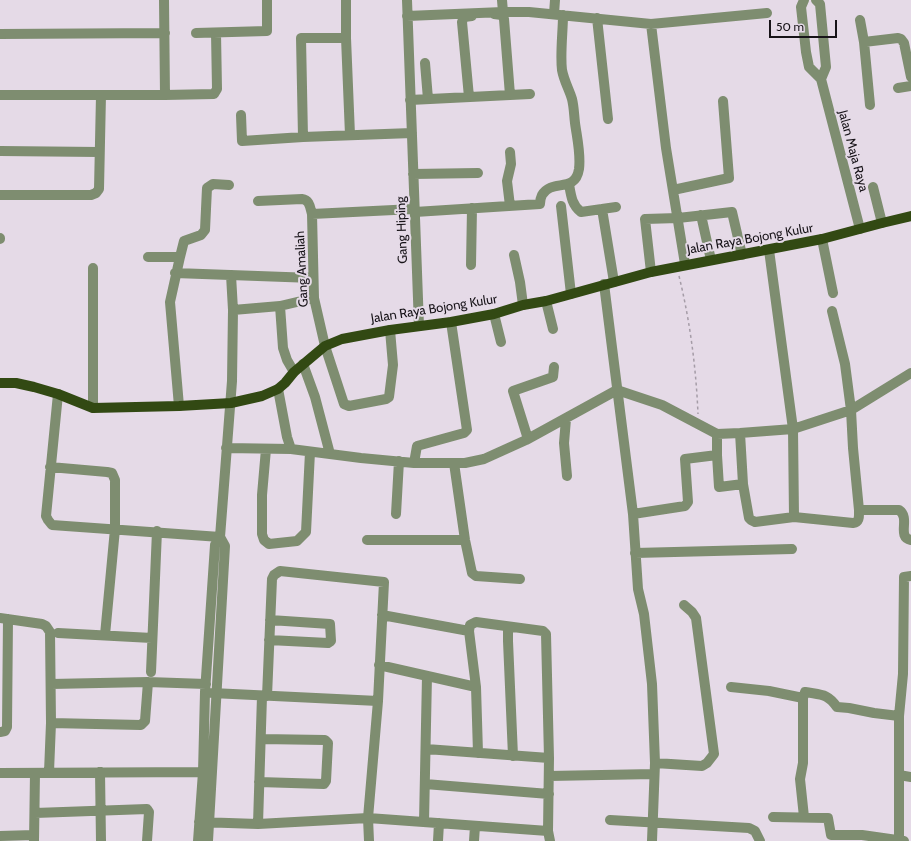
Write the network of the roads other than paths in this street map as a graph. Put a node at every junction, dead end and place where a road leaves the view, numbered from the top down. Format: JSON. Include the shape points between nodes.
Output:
{"nodes":[{"id":1,"x":164,"y":0,"type":"edge"},
{"id":2,"x":267,"y":0,"type":"edge"},
{"id":3,"x":346,"y":0,"type":"edge"},
{"id":4,"x":407,"y":0,"type":"edge"},
{"id":5,"x":502,"y":0,"type":"edge"},
{"id":6,"x":555,"y":0,"type":"edge"},
{"id":7,"x":804,"y":0,"type":"edge"},
{"id":8,"x":816,"y":0,"type":"edge"},
{"id":9,"x":503,"y":12,"type":"junction"},
{"id":10,"x":766,"y":13,"type":"dead end"},
{"id":11,"x":558,"y":14,"type":"junction"},
{"id":12,"x":407,"y":16,"type":"junction"},
{"id":13,"x":597,"y":18,"type":"junction"},
{"id":14,"x":860,"y":20,"type":"dead end"},
{"id":15,"x":651,"y":24,"type":"junction"},
{"id":16,"x":216,"y":32,"type":"junction"},
{"id":17,"x":165,"y":33,"type":"junction"},
{"id":18,"x":196,"y":33,"type":"dead end"},
{"id":19,"x":0,"y":34,"type":"edge"},
{"id":20,"x":346,"y":38,"type":"junction"},
{"id":21,"x":864,"y":42,"type":"junction"},
{"id":22,"x":426,"y":63,"type":"dead end"},
{"id":23,"x":911,"y":77,"type":"edge"},
{"id":24,"x":409,"y":78,"type":"junction"},
{"id":25,"x":426,"y":78,"type":"junction"},
{"id":26,"x":821,"y":79,"type":"junction"},
{"id":27,"x":911,"y":86,"type":"edge"},
{"id":28,"x":898,"y":88,"type":"dead end"},
{"id":29,"x":530,"y":94,"type":"dead end"},
{"id":30,"x":0,"y":95,"type":"edge"},
{"id":31,"x":101,"y":95,"type":"junction"},
{"id":32,"x":165,"y":95,"type":"junction"},
{"id":33,"x":510,"y":95,"type":"junction"},
{"id":34,"x":469,"y":97,"type":"junction"},
{"id":35,"x":428,"y":99,"type":"junction"},
{"id":36,"x":410,"y":100,"type":"junction"},
{"id":37,"x":723,"y":101,"type":"dead end"},
{"id":38,"x":870,"y":105,"type":"dead end"},
{"id":39,"x":241,"y":115,"type":"dead end"},
{"id":40,"x":608,"y":118,"type":"dead end"},
{"id":41,"x":412,"y":133,"type":"junction"},
{"id":42,"x":350,"y":135,"type":"junction"},
{"id":43,"x":303,"y":137,"type":"junction"},
{"id":44,"x":0,"y":151,"type":"edge"},
{"id":45,"x":99,"y":152,"type":"junction"},
{"id":46,"x":510,"y":152,"type":"dead end"},
{"id":47,"x":478,"y":173,"type":"dead end"},
{"id":48,"x":413,"y":174,"type":"junction"},
{"id":49,"x":569,"y":184,"type":"junction"},
{"id":50,"x":229,"y":185,"type":"dead end"},
{"id":51,"x":873,"y":187,"type":"dead end"},
{"id":52,"x":673,"y":190,"type":"junction"},
{"id":53,"x":0,"y":195,"type":"edge"},
{"id":54,"x":258,"y":201,"type":"dead end"},
{"id":55,"x":510,"y":206,"type":"junction"},
{"id":56,"x":561,"y":206,"type":"dead end"},
{"id":57,"x":616,"y":207,"type":"dead end"},
{"id":58,"x":472,"y":208,"type":"junction"},
{"id":59,"x":602,"y":209,"type":"junction"},
{"id":60,"x":414,"y":211,"type":"junction"},
{"id":61,"x":312,"y":214,"type":"junction"},
{"id":62,"x":701,"y":215,"type":"junction"},
{"id":63,"x":911,"y":216,"type":"edge"},
{"id":64,"x":678,"y":218,"type":"junction"},
{"id":65,"x":882,"y":222,"type":"junction"},
{"id":66,"x":860,"y":229,"type":"junction"},
{"id":67,"x":822,"y":239,"type":"junction"},
{"id":68,"x":769,"y":250,"type":"junction"},
{"id":69,"x":742,"y":255,"type":"junction"},
{"id":70,"x":514,"y":256,"type":"dead end"},
{"id":71,"x":148,"y":257,"type":"dead end"},
{"id":72,"x":180,"y":257,"type":"junction"},
{"id":73,"x":711,"y":260,"type":"junction"},
{"id":74,"x":471,"y":264,"type":"dead end"},
{"id":75,"x":680,"y":265,"type":"junction"},
{"id":76,"x":94,"y":268,"type":"dead end"},
{"id":77,"x":651,"y":272,"type":"junction"},
{"id":78,"x":175,"y":273,"type":"junction"},
{"id":79,"x":231,"y":275,"type":"junction"},
{"id":80,"x":313,"y":278,"type":"junction"},
{"id":81,"x":609,"y":283,"type":"junction"},
{"id":82,"x":833,"y":293,"type":"dead end"},
{"id":83,"x":571,"y":294,"type":"junction"},
{"id":84,"x":314,"y":298,"type":"junction"},
{"id":85,"x":546,"y":300,"type":"junction"},
{"id":86,"x":523,"y":305,"type":"junction"},
{"id":87,"x":280,"y":306,"type":"junction"},
{"id":88,"x":233,"y":310,"type":"junction"},
{"id":89,"x":832,"y":311,"type":"dead end"},
{"id":90,"x":494,"y":314,"type":"junction"},
{"id":91,"x":451,"y":322,"type":"junction"},
{"id":92,"x":419,"y":326,"type":"junction"},
{"id":93,"x":553,"y":329,"type":"dead end"},
{"id":94,"x":390,"y":330,"type":"junction"},
{"id":95,"x":501,"y":342,"type":"dead end"},
{"id":96,"x":325,"y":346,"type":"junction"},
{"id":97,"x":303,"y":364,"type":"junction"},
{"id":98,"x":554,"y":367,"type":"dead end"},
{"id":99,"x":294,"y":372,"type":"junction"},
{"id":100,"x":911,"y":373,"type":"edge"},
{"id":101,"x":0,"y":383,"type":"edge"},
{"id":102,"x":278,"y":389,"type":"junction"},
{"id":103,"x":617,"y":390,"type":"junction"},
{"id":104,"x":58,"y":394,"type":"junction"},
{"id":105,"x":231,"y":403,"type":"junction"},
{"id":106,"x":179,"y":406,"type":"junction"},
{"id":107,"x":92,"y":408,"type":"junction"},
{"id":108,"x":850,"y":410,"type":"junction"},
{"id":109,"x":566,"y":419,"type":"junction"},
{"id":110,"x":793,"y":429,"type":"junction"},
{"id":111,"x":740,"y":433,"type":"junction"},
{"id":112,"x":718,"y":434,"type":"junction"},
{"id":113,"x":528,"y":439,"type":"junction"},
{"id":114,"x":226,"y":448,"type":"junction"},
{"id":115,"x":266,"y":449,"type":"junction"},
{"id":116,"x":291,"y":449,"type":"junction"},
{"id":117,"x":310,"y":452,"type":"junction"},
{"id":118,"x":330,"y":454,"type":"junction"},
{"id":119,"x":717,"y":455,"type":"junction"},
{"id":120,"x":399,"y":461,"type":"junction"},
{"id":121,"x":414,"y":462,"type":"junction"},
{"id":122,"x":454,"y":463,"type":"junction"},
{"id":123,"x":50,"y":467,"type":"junction"},
{"id":124,"x":567,"y":476,"type":"dead end"},
{"id":125,"x":743,"y":484,"type":"junction"},
{"id":126,"x":859,"y":510,"type":"junction"},
{"id":127,"x":396,"y":514,"type":"dead end"},
{"id":128,"x":633,"y":514,"type":"junction"},
{"id":129,"x":794,"y":517,"type":"junction"},
{"id":130,"x":115,"y":529,"type":"junction"},
{"id":131,"x":157,"y":531,"type":"junction"},
{"id":132,"x":220,"y":537,"type":"junction"},
{"id":133,"x":367,"y":540,"type":"dead end"},
{"id":134,"x":465,"y":540,"type":"junction"},
{"id":135,"x":911,"y":540,"type":"edge"},
{"id":136,"x":792,"y":549,"type":"dead end"},
{"id":137,"x":635,"y":553,"type":"junction"},
{"id":138,"x":911,"y":576,"type":"edge"},
{"id":139,"x":520,"y":579,"type":"dead end"},
{"id":140,"x":684,"y":605,"type":"dead end"},
{"id":141,"x":382,"y":615,"type":"junction"},
{"id":142,"x":4,"y":619,"type":"edge"},
{"id":143,"x":270,"y":620,"type":"junction"},
{"id":144,"x":508,"y":627,"type":"junction"},
{"id":145,"x":468,"y":631,"type":"junction"},
{"id":146,"x":58,"y":633,"type":"dead end"},
{"id":147,"x":105,"y":635,"type":"junction"},
{"id":148,"x":152,"y":638,"type":"junction"},
{"id":149,"x":269,"y":640,"type":"junction"},
{"id":150,"x":379,"y":665,"type":"junction"},
{"id":151,"x":151,"y":672,"type":"dead end"},
{"id":152,"x":427,"y":676,"type":"junction"},
{"id":153,"x":148,"y":682,"type":"junction"},
{"id":154,"x":51,"y":684,"type":"junction"},
{"id":155,"x":476,"y":687,"type":"junction"},
{"id":156,"x":730,"y":687,"type":"dead end"},
{"id":157,"x":206,"y":688,"type":"junction"},
{"id":158,"x":217,"y":694,"type":"junction"},
{"id":159,"x":265,"y":696,"type":"junction"},
{"id":160,"x":803,"y":698,"type":"junction"},
{"id":161,"x":378,"y":701,"type":"junction"},
{"id":162,"x":899,"y":716,"type":"junction"},
{"id":163,"x":51,"y":723,"type":"junction"},
{"id":164,"x":0,"y":732,"type":"edge"},
{"id":165,"x":261,"y":739,"type":"junction"},
{"id":166,"x":426,"y":749,"type":"junction"},
{"id":167,"x":478,"y":753,"type":"junction"},
{"id":168,"x":514,"y":756,"type":"junction"},
{"id":169,"x":549,"y":758,"type":"junction"},
{"id":170,"x":655,"y":763,"type":"junction"},
{"id":171,"x":49,"y":772,"type":"junction"},
{"id":172,"x":100,"y":772,"type":"junction"},
{"id":173,"x":207,"y":772,"type":"junction"},
{"id":174,"x":35,"y":773,"type":"junction"},
{"id":175,"x":0,"y":774,"type":"edge"},
{"id":176,"x":654,"y":774,"type":"junction"},
{"id":177,"x":899,"y":775,"type":"junction"},
{"id":178,"x":549,"y":776,"type":"junction"},
{"id":179,"x":911,"y":777,"type":"edge"},
{"id":180,"x":259,"y":782,"type":"junction"},
{"id":181,"x":425,"y":784,"type":"junction"},
{"id":182,"x":549,"y":794,"type":"junction"},
{"id":183,"x":100,"y":811,"type":"junction"},
{"id":184,"x":35,"y":813,"type":"junction"},
{"id":185,"x":773,"y":817,"type":"dead end"},
{"id":186,"x":804,"y":817,"type":"junction"},
{"id":187,"x":368,"y":818,"type":"junction"},
{"id":188,"x":610,"y":820,"type":"dead end"},
{"id":189,"x":424,"y":822,"type":"junction"},
{"id":190,"x":204,"y":823,"type":"junction"},
{"id":191,"x":439,"y":823,"type":"junction"},
{"id":192,"x":258,"y":824,"type":"junction"},
{"id":193,"x":653,"y":824,"type":"junction"},
{"id":194,"x":475,"y":826,"type":"junction"},
{"id":195,"x":0,"y":836,"type":"edge"},
{"id":196,"x":549,"y":836,"type":"edge"},
{"id":197,"x":34,"y":838,"type":"edge"},
{"id":198,"x":911,"y":840,"type":"edge"},
{"id":199,"x":101,"y":841,"type":"edge"},
{"id":200,"x":147,"y":841,"type":"edge"},
{"id":201,"x":198,"y":841,"type":"edge"},
{"id":202,"x":208,"y":841,"type":"edge"},
{"id":203,"x":368,"y":841,"type":"edge"},
{"id":204,"x":438,"y":841,"type":"edge"},
{"id":205,"x":474,"y":841,"type":"edge"},
{"id":206,"x":652,"y":841,"type":"edge"},
{"id":207,"x":760,"y":841,"type":"edge"},
{"id":208,"x":899,"y":841,"type":"edge"},
{"id":209,"x":905,"y":841,"type":"edge"}],
"edges":[{"from":1,"to":17,"type":"street"},
{"from":2,"to":16,"type":"street","via":[[266,31]]},
{"from":3,"to":20,"type":"street"},
{"from":4,"to":12,"type":"street","name":"Gang Hiping"},
{"from":5,"to":9,"type":"street"},
{"from":6,"to":11,"type":"street"},
{"from":7,"to":26,"type":"street","via":[[801,7],[809,67]]},
{"from":8,"to":26,"type":"street","via":[[820,4],[826,67]]},
{"from":9,"to":11,"type":"street"},
{"from":9,"to":12,"type":"street"},
{"from":10,"to":15,"type":"street"},
{"from":11,"to":13,"type":"street"},
{"from":11,"to":49,"type":"street","via":[[562,69],[572,98],[579,168],[577,176]]},
{"from":12,"to":24,"type":"street","name":"Gang Hiping"},
{"from":13,"to":15,"type":"street"},
{"from":13,"to":40,"type":"street"},
{"from":14,"to":21,"type":"street"},
{"from":15,"to":52,"type":"street"},
{"from":16,"to":18,"type":"street"},
{"from":16,"to":32,"type":"street","via":[[216,92]]},
{"from":17,"to":19,"type":"street"},
{"from":17,"to":32,"type":"street"},
{"from":20,"to":42,"type":"street"},
{"from":20,"to":43,"type":"street","via":[[301,38]]},
{"from":21,"to":23,"type":"street","via":[[901,39]]},
{"from":21,"to":38,"type":"street"},
{"from":22,"to":25,"type":"street"},
{"from":24,"to":25,"type":"street"},
{"from":24,"to":36,"type":"street","name":"Gang Hiping"},
{"from":25,"to":35,"type":"street"},
{"from":26,"to":66,"type":"street","name":"Jalan Maja Raya"},
{"from":27,"to":28,"type":"street"},
{"from":29,"to":33,"type":"street"},
{"from":30,"to":31,"type":"street"},
{"from":31,"to":32,"type":"street"},
{"from":31,"to":45,"type":"street"},
{"from":33,"to":34,"type":"street"},
{"from":33,"to":34,"type":"street","via":[[504,16],[500,14],[466,16],[462,19]]},
{"from":34,"to":35,"type":"street"},
{"from":35,"to":36,"type":"street"},
{"from":36,"to":41,"type":"street","name":"Gang Hiping"},
{"from":37,"to":52,"type":"street","via":[[729,178]]},
{"from":39,"to":43,"type":"street","via":[[242,141]]},
{"from":41,"to":42,"type":"street"},
{"from":41,"to":48,"type":"street","name":"Gang Hiping"},
{"from":42,"to":43,"type":"street"},
{"from":44,"to":45,"type":"street"},
{"from":45,"to":53,"type":"street","via":[[96,193]]},
{"from":46,"to":55,"type":"street","via":[[511,164],[507,181]]},
{"from":47,"to":48,"type":"street"},
{"from":48,"to":60,"type":"street","name":"Gang Hiping"},
{"from":49,"to":55,"type":"street","via":[[548,190],[542,195],[540,204]]},
{"from":49,"to":59,"type":"street","via":[[575,208],[581,212]]},
{"from":50,"to":72,"type":"street","via":[[213,184],[206,188],[205,230],[201,235],[184,241]]},
{"from":51,"to":65,"type":"street"},
{"from":52,"to":64,"type":"street"},
{"from":54,"to":61,"type":"street","via":[[305,199]]},
{"from":55,"to":58,"type":"street"},
{"from":56,"to":83,"type":"street"},
{"from":57,"to":59,"type":"street"},
{"from":58,"to":60,"type":"street"},
{"from":58,"to":74,"type":"street"},
{"from":59,"to":81,"type":"street"},
{"from":60,"to":61,"type":"street"},
{"from":60,"to":92,"type":"street","name":"Gang Hiping"},
{"from":61,"to":80,"type":"street","name":"Gang Amaliah"},
{"from":62,"to":64,"type":"street"},
{"from":62,"to":69,"type":"street","via":[[732,212]]},
{"from":62,"to":73,"type":"street"},
{"from":63,"to":65,"type":"main road","name":"Jalan Raya Bojong Kulur"},
{"from":64,"to":75,"type":"street"},
{"from":64,"to":77,"type":"street","via":[[645,219]]},
{"from":65,"to":66,"type":"main road","name":"Jalan Raya Bojong Kulur"},
{"from":66,"to":67,"type":"main road","name":"Jalan Raya Bojong Kulur"},
{"from":67,"to":68,"type":"main road","name":"Jalan Raya Bojong Kulur"},
{"from":67,"to":82,"type":"street"},
{"from":68,"to":69,"type":"main road","name":"Jalan Raya Bojong Kulur"},
{"from":68,"to":110,"type":"street"},
{"from":69,"to":73,"type":"main road","name":"Jalan Raya Bojong Kulur"},
{"from":70,"to":86,"type":"street"},
{"from":71,"to":72,"type":"street"},
{"from":72,"to":78,"type":"street"},
{"from":73,"to":75,"type":"main road","name":"Jalan Raya Bojong Kulur"},
{"from":75,"to":77,"type":"main road","name":"Jalan Raya Bojong Kulur"},
{"from":76,"to":107,"type":"street"},
{"from":77,"to":81,"type":"main road","name":"Jalan Raya Bojong Kulur"},
{"from":78,"to":79,"type":"street"},
{"from":78,"to":106,"type":"street","via":[[170,302]]},
{"from":79,"to":80,"type":"street"},
{"from":79,"to":88,"type":"street"},
{"from":80,"to":84,"type":"street","name":"Gang Amaliah"},
{"from":81,"to":83,"type":"main road","name":"Jalan Raya Bojong Kulur"},
{"from":81,"to":103,"type":"street"},
{"from":83,"to":85,"type":"main road","name":"Jalan Raya Bojong Kulur"},
{"from":84,"to":87,"type":"street"},
{"from":84,"to":96,"type":"street","name":"Gang Amaliah"},
{"from":85,"to":86,"type":"main road","name":"Jalan Raya Bojong Kulur"},
{"from":85,"to":93,"type":"street"},
{"from":86,"to":90,"type":"main road","name":"Jalan Raya Bojong Kulur"},
{"from":87,"to":88,"type":"street"},
{"from":87,"to":99,"type":"street","via":[[283,348]]},
{"from":88,"to":105,"type":"street"},
{"from":89,"to":108,"type":"street","via":[[845,364]]},
{"from":90,"to":91,"type":"main road","name":"Jalan Raya Bojong Kulur"},
{"from":90,"to":95,"type":"street"},
{"from":91,"to":92,"type":"main road","name":"Jalan Raya Bojong Kulur"},
{"from":91,"to":121,"type":"street","via":[[467,430],[417,446]]},
{"from":92,"to":94,"type":"main road","name":"Jalan Raya Bojong Kulur"},
{"from":94,"to":96,"type":"main road","name":"Jalan Raya Bojong Kulur","via":[[355,335]]},
{"from":94,"to":96,"type":"street","name":"Gang Amaliah","via":[[392,364],[389,397],[386,399],[345,405]]},
{"from":96,"to":97,"type":"main road","name":"Jalan Raya Bojong Kulur"},
{"from":97,"to":99,"type":"main road","name":"Jalan Raya Bojong Kulur"},
{"from":97,"to":118,"type":"street","via":[[315,397]]},
{"from":98,"to":113,"type":"street","via":[[553,378],[513,391]]},
{"from":99,"to":102,"type":"main road","name":"Jalan Raya Bojong Kulur"},
{"from":100,"to":108,"type":"street"},
{"from":101,"to":104,"type":"main road","name":"Jalan Raya Bojong Kulur","via":[[16,383]]},
{"from":102,"to":105,"type":"main road","name":"Jalan Raya Bojong Kulur","via":[[262,396]]},
{"from":102,"to":116,"type":"street"},
{"from":103,"to":109,"type":"street"},
{"from":103,"to":112,"type":"street","via":[[662,405]]},
{"from":103,"to":128,"type":"street"},
{"from":104,"to":107,"type":"main road","name":"Jalan Raya Bojong Kulur"},
{"from":104,"to":123,"type":"street"},
{"from":105,"to":106,"type":"main road","name":"Jalan Raya Bojong Kulur"},
{"from":105,"to":114,"type":"street"},
{"from":106,"to":107,"type":"main road","name":"Jalan Raya Bojong Kulur"},
{"from":108,"to":110,"type":"street"},
{"from":108,"to":126,"type":"street"},
{"from":109,"to":113,"type":"street"},
{"from":109,"to":124,"type":"street","via":[[564,443]]},
{"from":110,"to":111,"type":"street"},
{"from":110,"to":129,"type":"street"},
{"from":111,"to":112,"type":"street"},
{"from":111,"to":125,"type":"street"},
{"from":112,"to":119,"type":"street"},
{"from":113,"to":122,"type":"street","via":[[484,459],[465,464]]},
{"from":114,"to":115,"type":"street"},
{"from":114,"to":132,"type":"street"},
{"from":115,"to":116,"type":"street"},
{"from":115,"to":117,"type":"street","via":[[262,534],[269,544],[297,541],[306,532]]},
{"from":116,"to":117,"type":"street"},
{"from":117,"to":118,"type":"street"},
{"from":118,"to":120,"type":"street"},
{"from":119,"to":125,"type":"street","via":[[719,487]]},
{"from":119,"to":128,"type":"street","via":[[685,459],[688,502],[685,506]]},
{"from":120,"to":121,"type":"street"},
{"from":120,"to":127,"type":"street"},
{"from":121,"to":122,"type":"street"},
{"from":122,"to":134,"type":"street"},
{"from":123,"to":130,"type":"street","via":[[112,473],[115,480]]},
{"from":123,"to":130,"type":"street","via":[[46,516],[52,525]]},
{"from":125,"to":129,"type":"street","via":[[751,520],[755,522]]},
{"from":126,"to":129,"type":"street","via":[[859,519],[853,523]]},
{"from":126,"to":135,"type":"street","via":[[899,510],[905,516],[905,537]]},
{"from":128,"to":137,"type":"street"},
{"from":130,"to":131,"type":"street"},
{"from":130,"to":147,"type":"street"},
{"from":131,"to":132,"type":"street"},
{"from":131,"to":148,"type":"street"},
{"from":132,"to":157,"type":"street","via":[[215,545]]},
{"from":132,"to":158,"type":"street","via":[[225,546]]},
{"from":133,"to":134,"type":"street"},
{"from":134,"to":139,"type":"street","via":[[472,573],[476,576]]},
{"from":136,"to":137,"type":"street"},
{"from":137,"to":170,"type":"street","via":[[652,684]]},
{"from":138,"to":162,"type":"street","via":[[904,577],[903,674]]},
{"from":140,"to":170,"type":"street","via":[[696,618],[714,754],[702,766]]},
{"from":141,"to":143,"type":"street","via":[[385,583],[383,582],[280,571],[272,579]]},
{"from":141,"to":145,"type":"street"},
{"from":141,"to":150,"type":"street"},
{"from":142,"to":154,"type":"street","via":[[42,624],[49,630]]},
{"from":142,"to":164,"type":"street","via":[[7,727],[5,731]]},
{"from":143,"to":149,"type":"street"},
{"from":143,"to":149,"type":"street","via":[[330,624],[331,641],[328,643]]},
{"from":144,"to":145,"type":"street","via":[[476,622],[470,625]]},
{"from":144,"to":168,"type":"street"},
{"from":144,"to":169,"type":"street","via":[[543,631],[547,636]]},
{"from":145,"to":155,"type":"street"},
{"from":146,"to":147,"type":"street"},
{"from":147,"to":148,"type":"street"},
{"from":148,"to":151,"type":"street"},
{"from":149,"to":159,"type":"street"},
{"from":150,"to":152,"type":"street"},
{"from":150,"to":161,"type":"street"},
{"from":152,"to":155,"type":"street"},
{"from":152,"to":166,"type":"street"},
{"from":153,"to":154,"type":"street"},
{"from":153,"to":157,"type":"street"},
{"from":153,"to":163,"type":"street","via":[[145,721],[141,725]]},
{"from":154,"to":163,"type":"street"},
{"from":155,"to":167,"type":"street"},
{"from":156,"to":160,"type":"street"},
{"from":157,"to":158,"type":"street"},
{"from":157,"to":173,"type":"street"},
{"from":158,"to":159,"type":"street"},
{"from":158,"to":173,"type":"street"},
{"from":159,"to":161,"type":"street"},
{"from":159,"to":165,"type":"street"},
{"from":160,"to":162,"type":"street","via":[[805,692],[832,699],[837,707]]},
{"from":160,"to":186,"type":"street","via":[[803,763],[800,779]]},
{"from":161,"to":187,"type":"street"},
{"from":162,"to":177,"type":"street"},
{"from":163,"to":171,"type":"street"},
{"from":165,"to":180,"type":"street"},
{"from":165,"to":180,"type":"street","via":[[325,740],[328,743],[324,784]]},
{"from":166,"to":167,"type":"street"},
{"from":166,"to":181,"type":"street"},
{"from":167,"to":168,"type":"street"},
{"from":168,"to":169,"type":"street"},
{"from":169,"to":178,"type":"street"},
{"from":170,"to":176,"type":"street"},
{"from":171,"to":172,"type":"street"},
{"from":171,"to":174,"type":"street"},
{"from":172,"to":173,"type":"street"},
{"from":172,"to":183,"type":"street"},
{"from":173,"to":190,"type":"street"},
{"from":174,"to":175,"type":"street"},
{"from":174,"to":184,"type":"street"},
{"from":176,"to":178,"type":"street"},
{"from":176,"to":193,"type":"street"},
{"from":177,"to":179,"type":"street"},
{"from":177,"to":208,"type":"street"},
{"from":178,"to":182,"type":"street"},
{"from":180,"to":192,"type":"street"},
{"from":181,"to":182,"type":"street"},
{"from":181,"to":189,"type":"street"},
{"from":182,"to":196,"type":"street"},
{"from":183,"to":184,"type":"street"},
{"from":183,"to":199,"type":"street"},
{"from":183,"to":200,"type":"street","via":[[148,810]]},
{"from":184,"to":197,"type":"street"},
{"from":185,"to":186,"type":"street"},
{"from":186,"to":208,"type":"street","via":[[828,818],[830,835],[862,835]]},
{"from":187,"to":189,"type":"street"},
{"from":187,"to":192,"type":"street"},
{"from":187,"to":203,"type":"street"},
{"from":188,"to":193,"type":"street"},
{"from":189,"to":191,"type":"street"},
{"from":190,"to":192,"type":"street"},
{"from":190,"to":201,"type":"street"},
{"from":190,"to":202,"type":"street"},
{"from":191,"to":194,"type":"street"},
{"from":191,"to":204,"type":"street"},
{"from":193,"to":206,"type":"street"},
{"from":193,"to":207,"type":"street","via":[[749,828],[755,831]]},
{"from":194,"to":196,"type":"street"},
{"from":194,"to":205,"type":"street"},
{"from":195,"to":197,"type":"street"},
{"from":198,"to":209,"type":"street"},
{"from":208,"to":209,"type":"street"}]}
